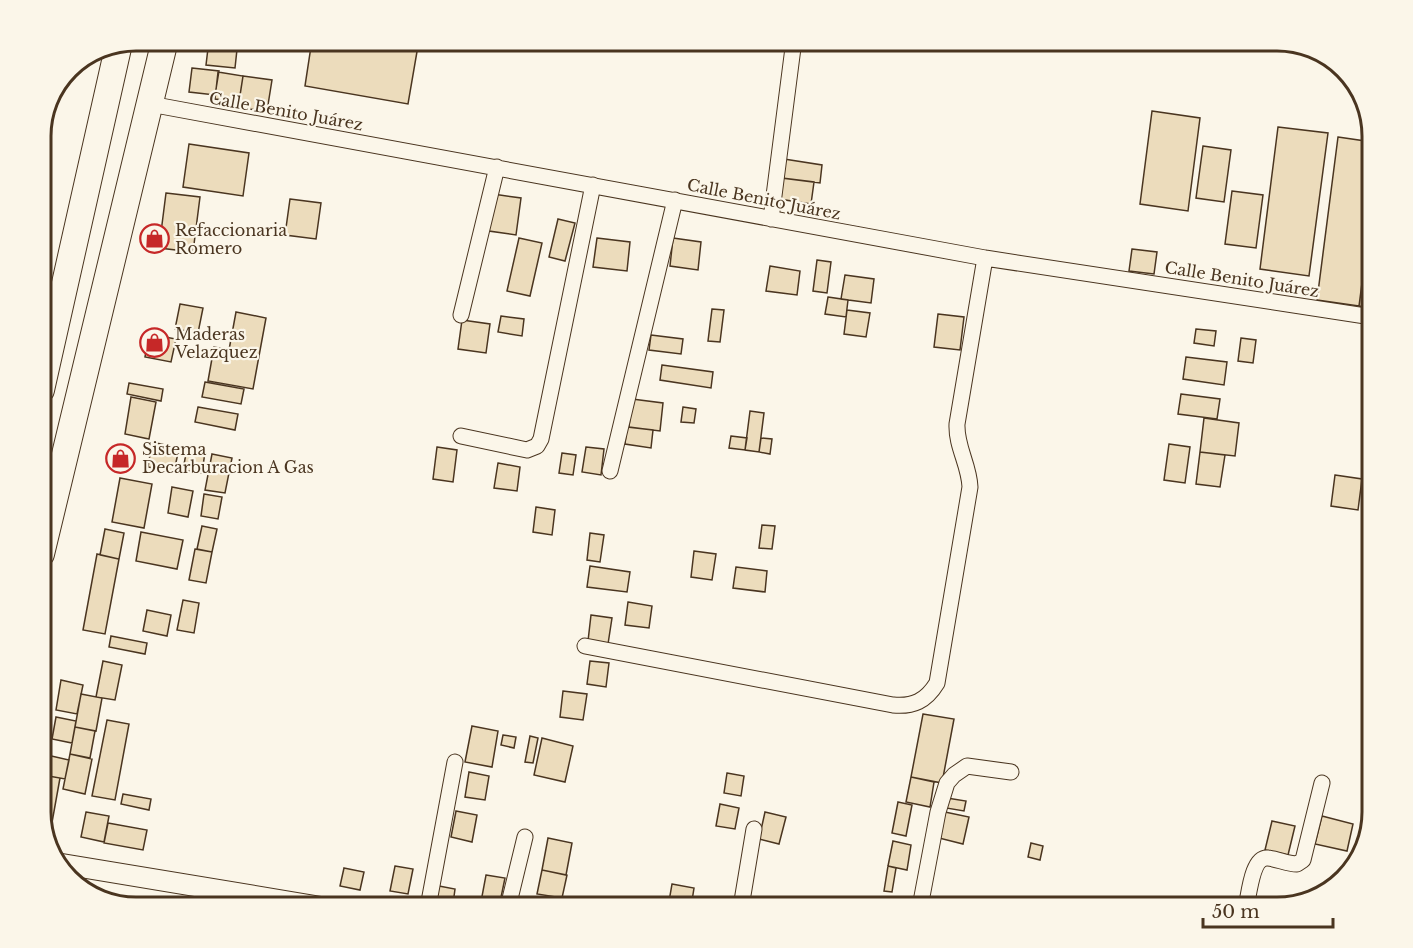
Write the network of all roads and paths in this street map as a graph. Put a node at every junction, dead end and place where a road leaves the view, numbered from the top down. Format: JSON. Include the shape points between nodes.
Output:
{"nodes":[{"id":1,"x":162,"y":51,"type":"edge"},
{"id":2,"x":793,"y":51,"type":"edge"},
{"id":3,"x":117,"y":53,"type":"edge"},
{"id":4,"x":150,"y":104,"type":"junction"},
{"id":5,"x":497,"y":167,"type":"junction"},
{"id":6,"x":593,"y":185,"type":"junction"},
{"id":7,"x":675,"y":200,"type":"junction"},
{"id":8,"x":771,"y":219,"type":"junction"},
{"id":9,"x":985,"y":258,"type":"junction"},
{"id":10,"x":51,"y":307,"type":"edge"},
{"id":11,"x":461,"y":315,"type":"dead end"},
{"id":12,"x":1362,"y":315,"type":"edge"},
{"id":13,"x":461,"y":436,"type":"dead end"},
{"id":14,"x":610,"y":471,"type":"dead end"},
{"id":15,"x":51,"y":513,"type":"edge"},
{"id":16,"x":585,"y":646,"type":"dead end"},
{"id":17,"x":455,"y":762,"type":"dead end"},
{"id":18,"x":1011,"y":772,"type":"dead end"},
{"id":19,"x":1322,"y":783,"type":"dead end"},
{"id":20,"x":754,"y":829,"type":"dead end"},
{"id":21,"x":525,"y":837,"type":"dead end"},
{"id":22,"x":69,"y":865,"type":"edge"},
{"id":23,"x":256,"y":897,"type":"edge"},
{"id":24,"x":430,"y":897,"type":"edge"},
{"id":25,"x":511,"y":897,"type":"edge"},
{"id":26,"x":743,"y":897,"type":"edge"},
{"id":27,"x":922,"y":897,"type":"edge"},
{"id":28,"x":1248,"y":897,"type":"edge"}],
"edges":[{"from":1,"to":4,"type":"main road"},
{"from":2,"to":8,"type":"street"},
{"from":3,"to":10,"type":"main road"},
{"from":4,"to":5,"type":"street","name":"Calle Benito Juárez"},
{"from":4,"to":15,"type":"main road"},
{"from":5,"to":6,"type":"street","name":"Calle Benito Juárez"},
{"from":5,"to":11,"type":"street"},
{"from":6,"to":7,"type":"street","name":"Calle Benito Juárez"},
{"from":6,"to":13,"type":"street","via":[[541,439],[537,446],[527,450]]},
{"from":7,"to":8,"type":"street","name":"Calle Benito Juárez"},
{"from":7,"to":14,"type":"street"},
{"from":8,"to":9,"type":"street","name":"Calle Benito Juárez"},
{"from":9,"to":12,"type":"street","name":"Calle Benito Juárez"},
{"from":9,"to":16,"type":"street","via":[[957,430],[970,486],[937,683],[926,698],[905,706],[893,705]]},
{"from":17,"to":24,"type":"street"},
{"from":18,"to":27,"type":"street","via":[[967,766],[947,783]]},
{"from":19,"to":28,"type":"street","via":[[1304,860],[1297,864],[1260,860]]},
{"from":20,"to":26,"type":"street"},
{"from":21,"to":25,"type":"street"},
{"from":22,"to":23,"type":"street"}]}
